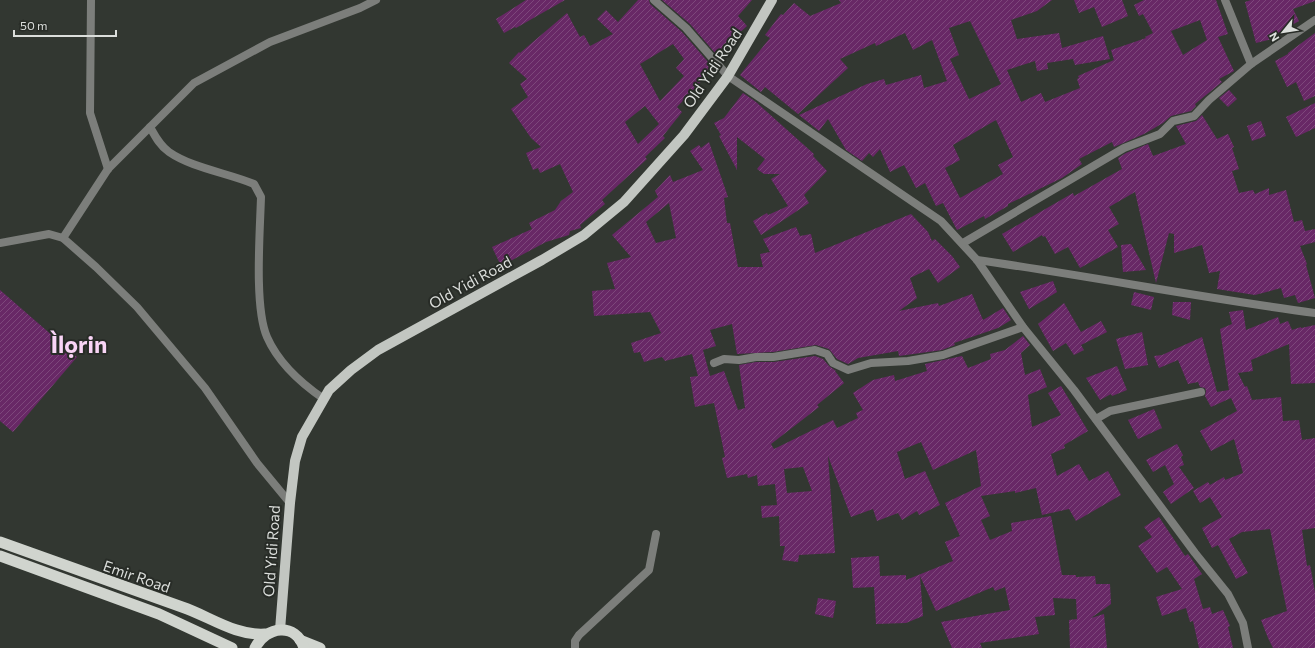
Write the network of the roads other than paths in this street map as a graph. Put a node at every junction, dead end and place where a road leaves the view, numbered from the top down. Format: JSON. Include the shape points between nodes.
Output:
{"nodes":[{"id":1,"x":91,"y":0,"type":"edge"},
{"id":2,"x":376,"y":0,"type":"edge"},
{"id":3,"x":654,"y":0,"type":"edge"},
{"id":4,"x":772,"y":0,"type":"edge"},
{"id":5,"x":1225,"y":0,"type":"edge"},
{"id":6,"x":1315,"y":20,"type":"edge"},
{"id":7,"x":1251,"y":64,"type":"junction"},
{"id":8,"x":728,"y":76,"type":"junction"},
{"id":9,"x":150,"y":127,"type":"junction"},
{"id":10,"x":108,"y":169,"type":"junction"},
{"id":11,"x":63,"y":238,"type":"junction"},
{"id":12,"x":0,"y":243,"type":"edge"},
{"id":13,"x":963,"y":243,"type":"junction"},
{"id":14,"x":977,"y":260,"type":"junction"},
{"id":15,"x":1315,"y":313,"type":"edge"},
{"id":16,"x":1023,"y":327,"type":"junction"},
{"id":17,"x":714,"y":363,"type":"dead end"},
{"id":18,"x":1201,"y":392,"type":"dead end"},
{"id":19,"x":324,"y":399,"type":"junction"},
{"id":20,"x":1096,"y":419,"type":"junction"},
{"id":21,"x":290,"y":503,"type":"junction"},
{"id":22,"x":656,"y":534,"type":"dead end"},
{"id":23,"x":0,"y":542,"type":"edge"},
{"id":24,"x":0,"y":556,"type":"edge"},
{"id":25,"x":141,"y":594,"type":"junction"},
{"id":26,"x":137,"y":605,"type":"junction"},
{"id":27,"x":280,"y":630,"type":"junction"},
{"id":28,"x":265,"y":634,"type":"junction"},
{"id":29,"x":302,"y":644,"type":"edge"},
{"id":30,"x":232,"y":648,"type":"edge"},
{"id":31,"x":256,"y":648,"type":"edge"},
{"id":32,"x":320,"y":648,"type":"edge"},
{"id":33,"x":575,"y":648,"type":"edge"},
{"id":34,"x":1248,"y":648,"type":"edge"}],
"edges":[{"from":1,"to":10,"type":"street","via":[[90,113]]},
{"from":2,"to":9,"type":"street","via":[[270,42],[194,83]]},
{"from":3,"to":8,"type":"street","via":[[686,28]]},
{"from":4,"to":8,"type":"main road","name":"Old Yidi Road"},
{"from":5,"to":7,"type":"street"},
{"from":6,"to":7,"type":"street"},
{"from":7,"to":13,"type":"street","via":[[1194,116],[1173,121],[1160,134],[1124,148]]},
{"from":8,"to":13,"type":"street","via":[[941,221]]},
{"from":8,"to":19,"type":"main road","name":"Old Yidi Road","via":[[684,135],[624,202],[584,235],[378,350],[340,380]]},
{"from":9,"to":10,"type":"street"},
{"from":9,"to":19,"type":"street","via":[[168,152],[254,184],[261,197],[260,288],[262,318],[267,337],[288,369],[307,388]]},
{"from":10,"to":11,"type":"street"},
{"from":11,"to":12,"type":"street","via":[[49,234]]},
{"from":11,"to":21,"type":"street","via":[[142,313],[206,388],[257,463]]},
{"from":13,"to":14,"type":"street"},
{"from":14,"to":15,"type":"street","via":[[1072,273],[1243,304]]},
{"from":14,"to":16,"type":"street"},
{"from":16,"to":17,"type":"street","via":[[943,355],[908,361],[871,363],[848,370],[833,363],[827,354],[815,350],[739,360],[724,359]]},
{"from":16,"to":20,"type":"street"},
{"from":18,"to":20,"type":"street","via":[[1110,411]]},
{"from":19,"to":21,"type":"main road","name":"Old Yidi Road","via":[[302,437],[295,461]]},
{"from":20,"to":34,"type":"street","via":[[1228,594],[1243,622]]},
{"from":21,"to":27,"type":"main road","name":"Old Yidi Road"},
{"from":22,"to":33,"type":"street","via":[[649,570],[579,636],[575,641]]},
{"from":23,"to":25,"type":"highway","name":"Emir Road"},
{"from":24,"to":26,"type":"highway","name":"Emir Road"},
{"from":25,"to":26,"type":"highway"},
{"from":25,"to":28,"type":"highway","name":"Emir Road","via":[[183,607],[243,632]]},
{"from":26,"to":30,"type":"highway","name":"Emir Road","via":[[182,623]]},
{"from":27,"to":28,"type":"highway","name":"Emir Road"},
{"from":27,"to":29,"type":"highway","via":[[289,631]]},
{"from":28,"to":31,"type":"highway"},
{"from":29,"to":32,"type":"highway"}]}
